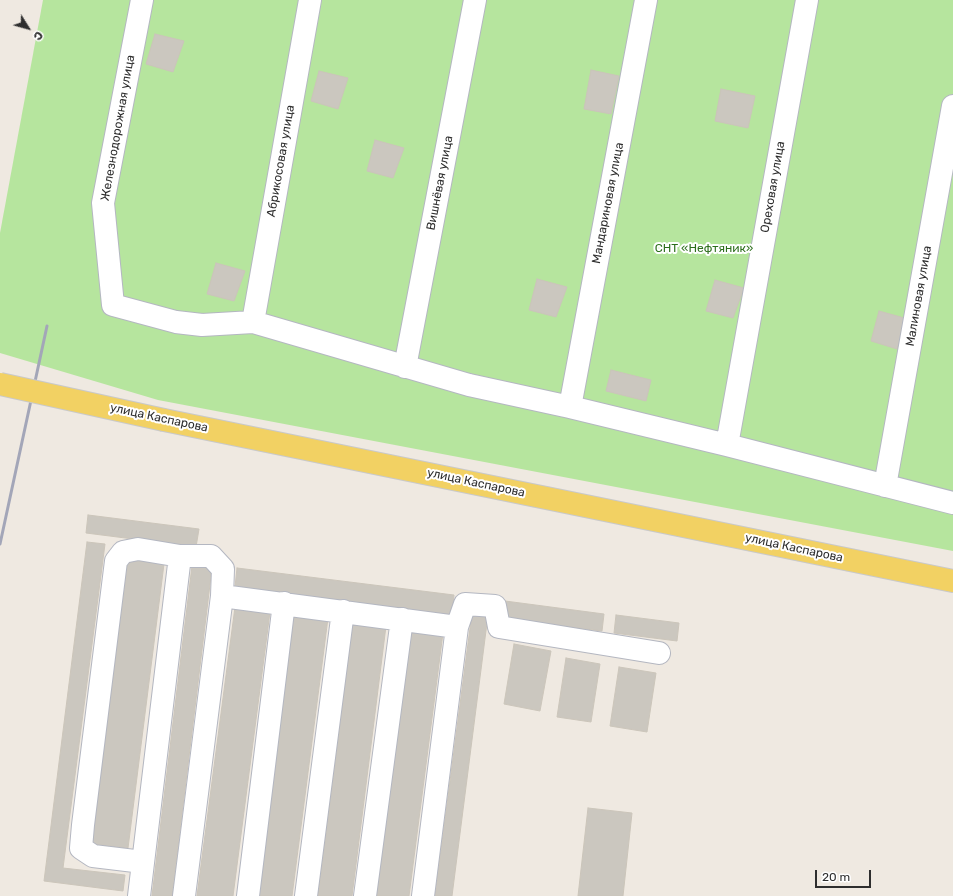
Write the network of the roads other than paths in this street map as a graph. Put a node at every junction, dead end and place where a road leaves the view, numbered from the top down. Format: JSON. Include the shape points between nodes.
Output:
{"nodes":[{"id":1,"x":142,"y":0,"type":"edge"},
{"id":2,"x":310,"y":0,"type":"edge"},
{"id":3,"x":475,"y":0,"type":"edge"},
{"id":4,"x":646,"y":0,"type":"edge"},
{"id":5,"x":807,"y":0,"type":"edge"},
{"id":6,"x":953,"y":106,"type":"edge"},
{"id":7,"x":253,"y":322,"type":"junction"},
{"id":8,"x":405,"y":367,"type":"junction"},
{"id":9,"x":0,"y":384,"type":"edge"},
{"id":10,"x":570,"y":407,"type":"junction"},
{"id":11,"x":727,"y":445,"type":"junction"},
{"id":12,"x":885,"y":486,"type":"junction"},
{"id":13,"x":953,"y":503,"type":"edge"},
{"id":14,"x":180,"y":556,"type":"junction"},
{"id":15,"x":953,"y":581,"type":"edge"},
{"id":16,"x":222,"y":596,"type":"junction"},
{"id":17,"x":284,"y":603,"type":"junction"},
{"id":18,"x":343,"y":611,"type":"junction"},
{"id":19,"x":402,"y":619,"type":"junction"},
{"id":20,"x":457,"y":627,"type":"junction"},
{"id":21,"x":659,"y":653,"type":"dead end"},
{"id":22,"x":143,"y":862,"type":"junction"},
{"id":23,"x":139,"y":896,"type":"edge"},
{"id":24,"x":184,"y":896,"type":"edge"},
{"id":25,"x":248,"y":896,"type":"edge"},
{"id":26,"x":306,"y":896,"type":"edge"},
{"id":27,"x":365,"y":896,"type":"edge"},
{"id":28,"x":423,"y":896,"type":"edge"}],
"edges":[{"from":1,"to":7,"type":"street","name":"Железнодорожная улица","via":[[103,203],[113,305],[176,322],[202,325]]},
{"from":2,"to":7,"type":"street","name":"Абрикосовая улица"},
{"from":3,"to":8,"type":"street","name":"Вишнёвая улица"},
{"from":4,"to":10,"type":"street","name":"Мандариновая улица"},
{"from":5,"to":11,"type":"street","name":"Ореховая улица"},
{"from":6,"to":12,"type":"street","name":"Малиновая улица"},
{"from":7,"to":8,"type":"street"},
{"from":8,"to":10,"type":"street","via":[[469,385]]},
{"from":9,"to":15,"type":"main road","name":"улица Каспарова","bridge":true,"via":[[164,420]]},
{"from":10,"to":11,"type":"street"},
{"from":11,"to":12,"type":"street"},
{"from":12,"to":13,"type":"street"},
{"from":14,"to":16,"type":"street","via":[[211,556],[223,569]]},
{"from":14,"to":22,"type":"street"},
{"from":14,"to":22,"type":"street","via":[[138,549],[123,552],[116,561],[82,824],[81,848],[93,856]]},
{"from":16,"to":17,"type":"street"},
{"from":16,"to":24,"type":"street"},
{"from":17,"to":18,"type":"street"},
{"from":17,"to":25,"type":"street"},
{"from":18,"to":19,"type":"street"},
{"from":18,"to":26,"type":"street"},
{"from":19,"to":20,"type":"street"},
{"from":19,"to":27,"type":"street"},
{"from":20,"to":21,"type":"street","via":[[465,604],[495,606],[499,628]]},
{"from":20,"to":28,"type":"street"},
{"from":22,"to":23,"type":"street"}]}
